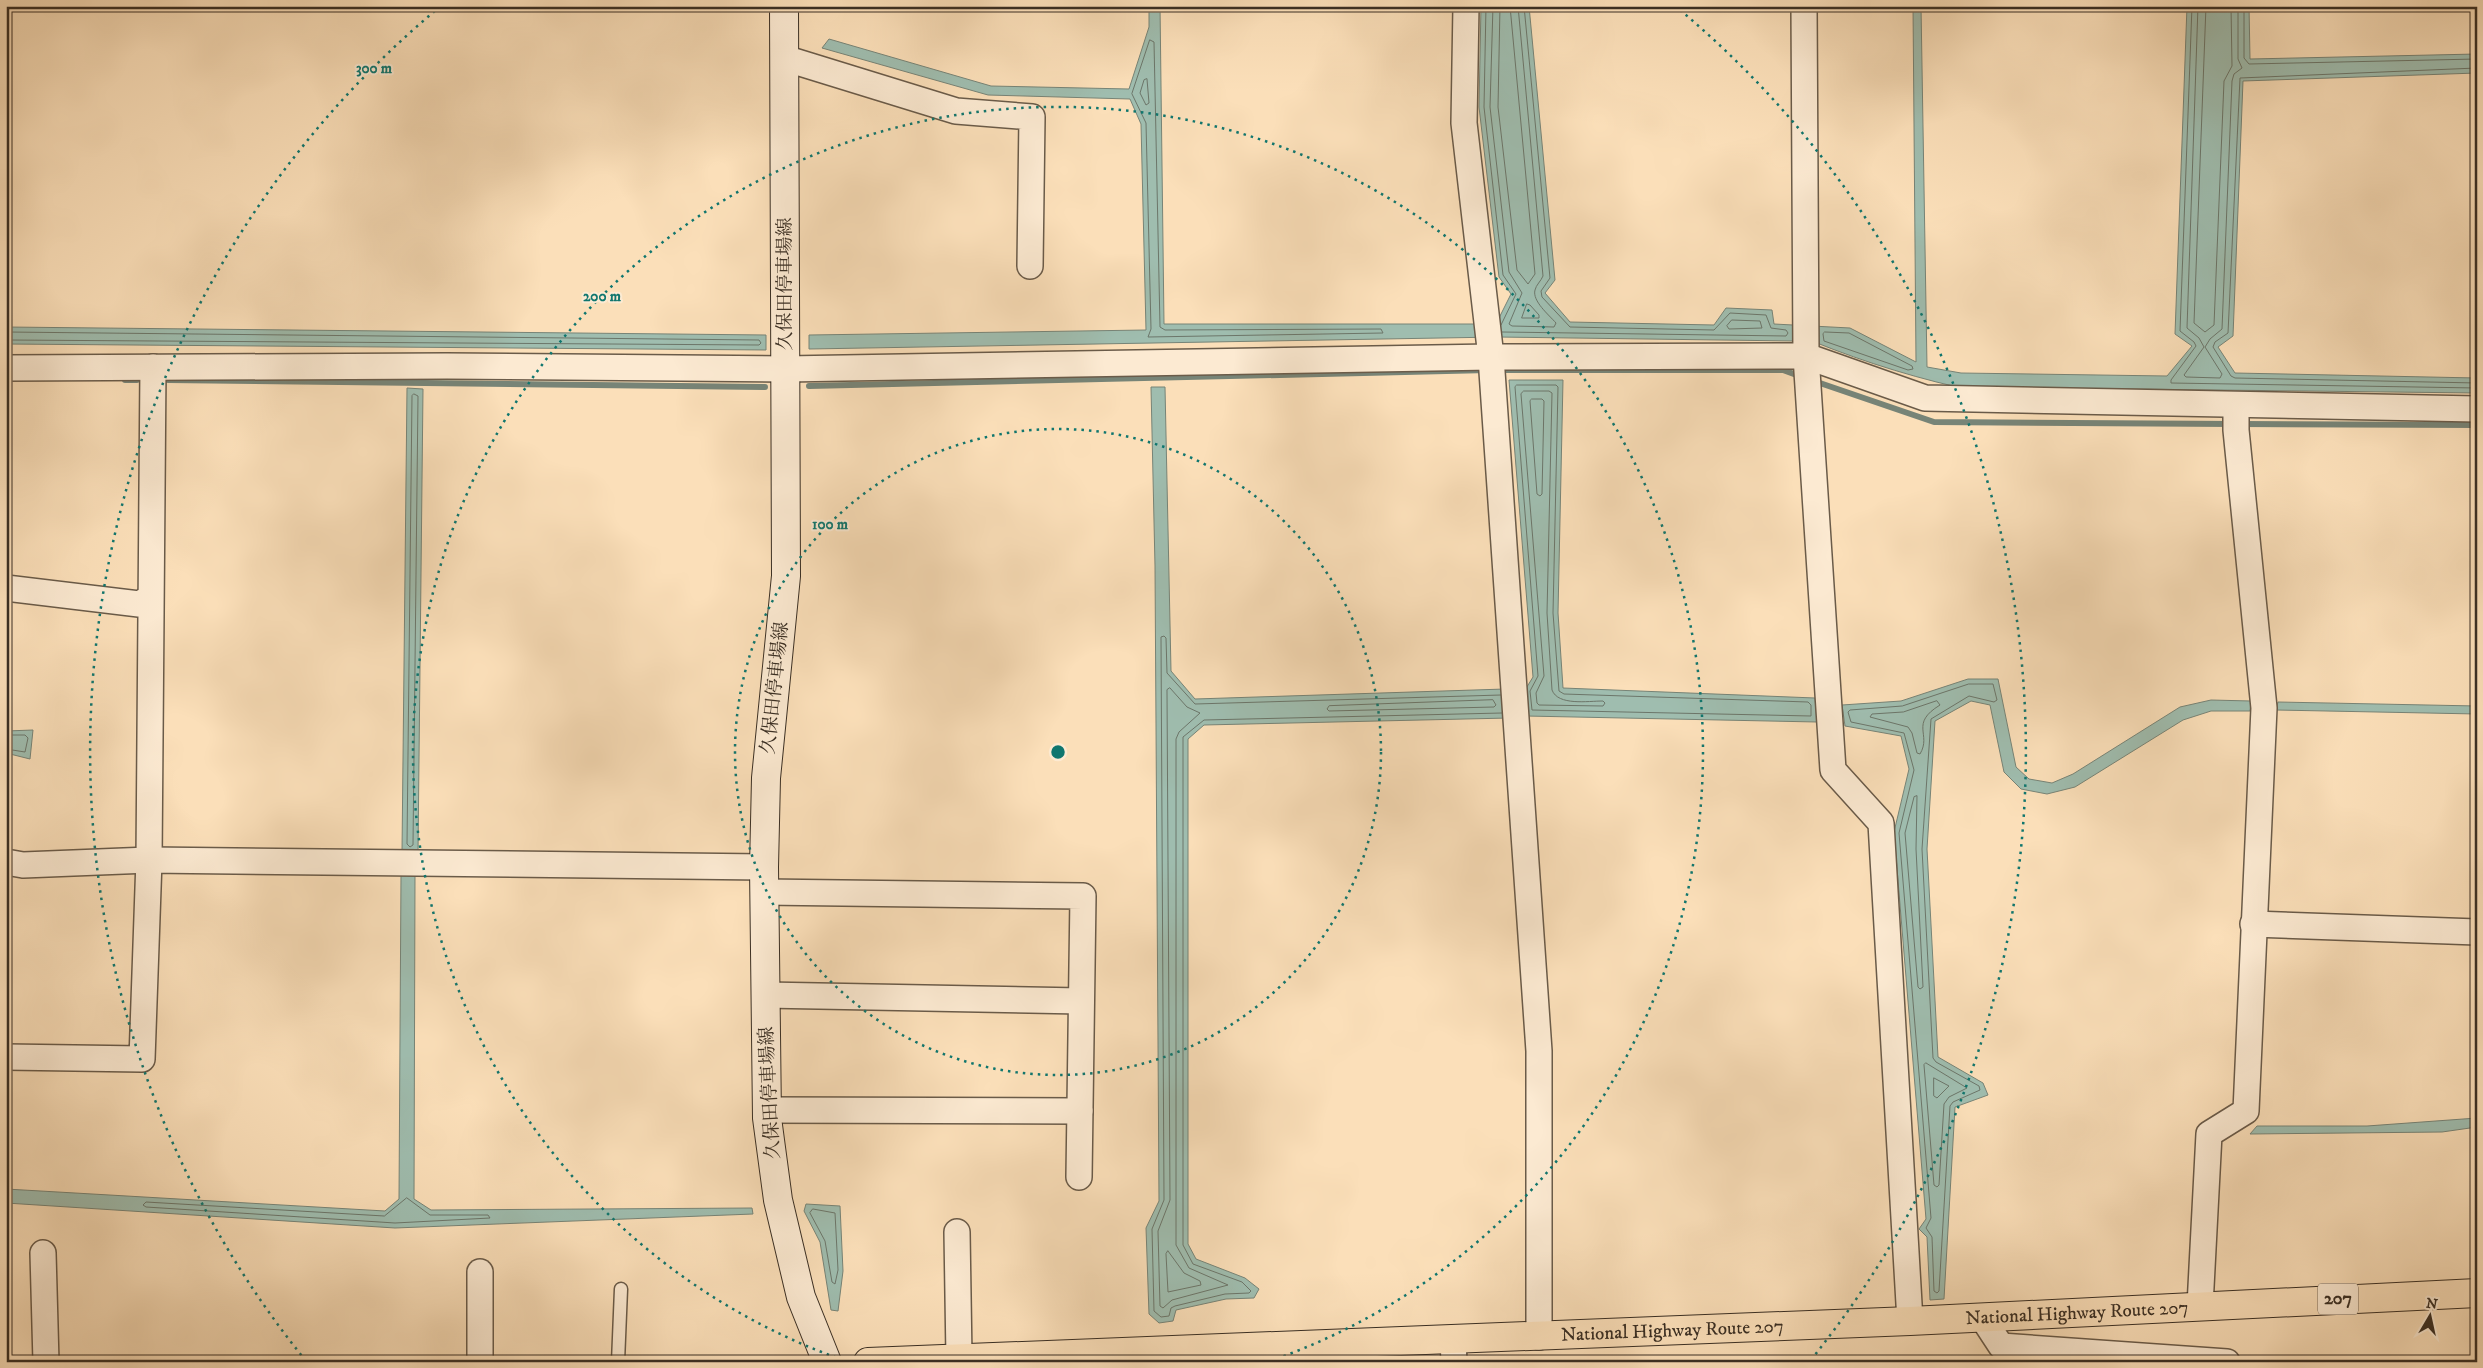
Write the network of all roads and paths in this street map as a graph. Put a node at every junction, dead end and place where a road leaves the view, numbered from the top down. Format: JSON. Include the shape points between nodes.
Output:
{"nodes":[{"id":1,"x":784,"y":6,"type":"edge"},
{"id":2,"x":1466,"y":6,"type":"edge"},
{"id":3,"x":1804,"y":6,"type":"edge"},
{"id":4,"x":784,"y":58,"type":"junction"},
{"id":5,"x":1030,"y":266,"type":"dead end"},
{"id":6,"x":1806,"y":353,"type":"junction"},
{"id":7,"x":1491,"y":360,"type":"junction"},
{"id":8,"x":153,"y":367,"type":"junction"},
{"id":9,"x":6,"y":368,"type":"edge"},
{"id":10,"x":786,"y":369,"type":"junction"},
{"id":11,"x":2477,"y":409,"type":"edge"},
{"id":12,"x":2236,"y":418,"type":"junction"},
{"id":13,"x":6,"y":588,"type":"edge"},
{"id":14,"x":150,"y":598,"type":"junction"},
{"id":15,"x":149,"y":860,"type":"junction"},
{"id":16,"x":6,"y":862,"type":"edge"},
{"id":17,"x":764,"y":880,"type":"junction"},
{"id":18,"x":2253,"y":924,"type":"junction"},
{"id":19,"x":2477,"y":932,"type":"edge"},
{"id":20,"x":765,"y":995,"type":"junction"},
{"id":21,"x":1081,"y":1001,"type":"junction"},
{"id":22,"x":6,"y":1057,"type":"edge"},
{"id":23,"x":767,"y":1110,"type":"junction"},
{"id":24,"x":1080,"y":1111,"type":"junction"},
{"id":25,"x":1079,"y":1177,"type":"dead end"},
{"id":26,"x":957,"y":1232,"type":"dead end"},
{"id":27,"x":43,"y":1254,"type":"dead end"},
{"id":28,"x":480,"y":1272,"type":"dead end"},
{"id":29,"x":621,"y":1289,"type":"dead end"},
{"id":30,"x":2477,"y":1293,"type":"edge"},
{"id":31,"x":2200,"y":1306,"type":"junction"},
{"id":32,"x":1982,"y":1317,"type":"junction"},
{"id":33,"x":1910,"y":1321,"type":"junction"},
{"id":34,"x":1539,"y":1337,"type":"junction"},
{"id":35,"x":1454,"y":1350,"type":"edge"},
{"id":36,"x":1265,"y":1354,"type":"edge"},
{"id":37,"x":959,"y":1358,"type":"junction"},
{"id":38,"x":46,"y":1362,"type":"edge"},
{"id":39,"x":480,"y":1362,"type":"edge"},
{"id":40,"x":618,"y":1362,"type":"edge"},
{"id":41,"x":827,"y":1362,"type":"edge"},
{"id":42,"x":868,"y":1362,"type":"edge"},
{"id":43,"x":2226,"y":1362,"type":"edge"}],
"edges":[{"from":1,"to":4,"type":"main road","name":"久保田停車場線"},
{"from":2,"to":7,"type":"street","via":[[1464,123]]},
{"from":3,"to":6,"type":"street"},
{"from":4,"to":5,"type":"street","via":[[956,111],[1032,117]]},
{"from":4,"to":10,"type":"main road","name":"久保田停車場線"},
{"from":6,"to":7,"type":"street"},
{"from":6,"to":12,"type":"street","via":[[1926,398]]},
{"from":6,"to":33,"type":"street","via":[[1832,770],[1881,823]]},
{"from":7,"to":10,"type":"street"},
{"from":7,"to":34,"type":"street","via":[[1539,1051]]},
{"from":8,"to":9,"type":"street"},
{"from":8,"to":10,"type":"street"},
{"from":8,"to":14,"type":"street"},
{"from":10,"to":17,"type":"main road","name":"久保田停車場線","via":[[786,576],[766,778]]},
{"from":11,"to":12,"type":"street"},
{"from":12,"to":18,"type":"street","via":[[2264,708]]},
{"from":13,"to":14,"type":"street","via":[[140,604]]},
{"from":14,"to":15,"type":"street"},
{"from":15,"to":16,"type":"street","via":[[39,865]]},
{"from":15,"to":17,"type":"street","via":[[409,863]]},
{"from":15,"to":22,"type":"street","via":[[142,1059]]},
{"from":17,"to":20,"type":"main road","name":"久保田停車場線"},
{"from":17,"to":21,"type":"street","via":[[1083,896]]},
{"from":18,"to":19,"type":"street"},
{"from":18,"to":31,"type":"street","via":[[2246,1111],[2209,1134]]},
{"from":20,"to":21,"type":"street"},
{"from":20,"to":23,"type":"main road","name":"久保田停車場線"},
{"from":21,"to":24,"type":"street"},
{"from":23,"to":24,"type":"street"},
{"from":23,"to":41,"type":"main road","name":"久保田停車場線","via":[[778,1200],[800,1297]]},
{"from":24,"to":25,"type":"street"},
{"from":26,"to":37,"type":"street"},
{"from":27,"to":38,"type":"street"},
{"from":28,"to":39,"type":"street"},
{"from":29,"to":40,"type":"lane"},
{"from":30,"to":31,"type":"highway","name":"National Highway Route 207","number":"207"},
{"from":31,"to":32,"type":"highway","name":"National Highway Route 207","number":"207"},
{"from":32,"to":33,"type":"highway","name":"National Highway Route 207","number":"207"},
{"from":32,"to":43,"type":"street","via":[[2001,1346]]},
{"from":33,"to":34,"type":"highway","name":"National Highway Route 207","number":"207"},
{"from":34,"to":35,"type":"highway","name":"National Highway Route 207","number":"207"},
{"from":35,"to":36,"type":"highway","name":"National Highway Route 207","number":"207"},
{"from":36,"to":37,"type":"highway","name":"National Highway Route 207","number":"207"},
{"from":37,"to":42,"type":"highway","name":"National Highway Route 207","number":"207"}]}
